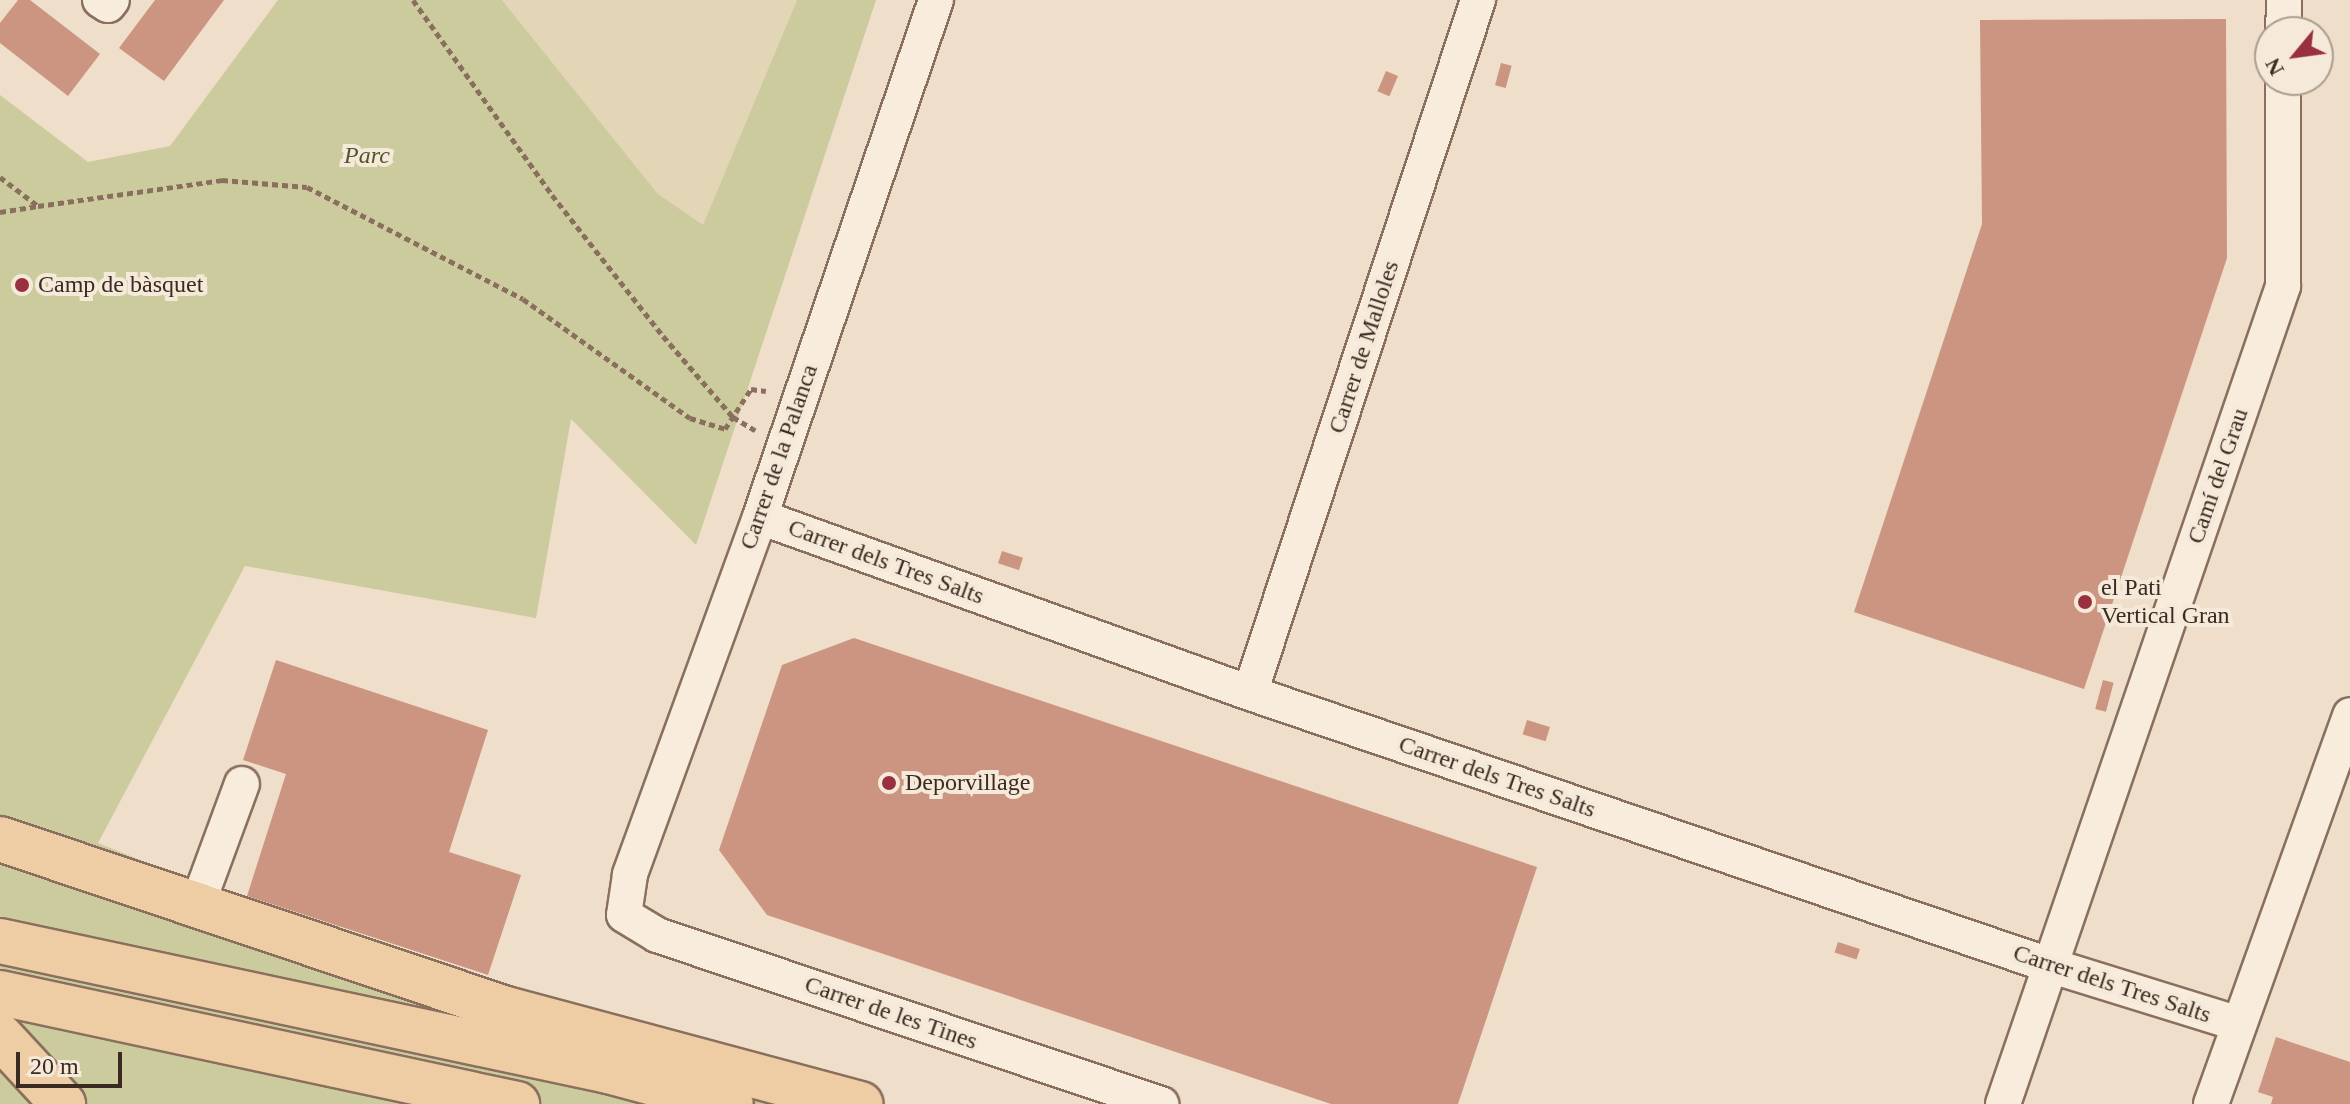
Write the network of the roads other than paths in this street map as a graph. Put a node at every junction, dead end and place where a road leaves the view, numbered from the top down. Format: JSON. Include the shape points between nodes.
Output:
{"nodes":[{"id":1,"x":100,"y":0,"type":"edge"},
{"id":2,"x":112,"y":0,"type":"edge"},
{"id":3,"x":936,"y":0,"type":"edge"},
{"id":4,"x":1478,"y":0,"type":"edge"},
{"id":5,"x":2283,"y":96,"type":"edge"},
{"id":6,"x":760,"y":517,"type":"junction"},
{"id":7,"x":1250,"y":693,"type":"junction"},
{"id":8,"x":2350,"y":715,"type":"edge"},
{"id":9,"x":242,"y":784,"type":"dead end"},
{"id":10,"x":0,"y":839,"type":"edge"},
{"id":11,"x":197,"y":906,"type":"junction"},
{"id":12,"x":624,"y":915,"type":"joint"},
{"id":13,"x":0,"y":941,"type":"edge"},
{"id":14,"x":0,"y":966,"type":"edge"},
{"id":15,"x":2052,"y":966,"type":"junction"},
{"id":16,"x":0,"y":993,"type":"edge"},
{"id":17,"x":2239,"y":1024,"type":"junction"},
{"id":18,"x":0,"y":1036,"type":"edge"},
{"id":19,"x":2008,"y":1099,"type":"edge"},
{"id":20,"x":63,"y":1104,"type":"edge"},
{"id":21,"x":517,"y":1104,"type":"edge"},
{"id":22,"x":632,"y":1104,"type":"edge"},
{"id":23,"x":731,"y":1104,"type":"edge"},
{"id":24,"x":860,"y":1104,"type":"edge"},
{"id":25,"x":1161,"y":1104,"type":"edge"},
{"id":26,"x":2211,"y":1104,"type":"edge"}],
"edges":[{"from":1,"to":2,"type":"street","via":[[108,5]]},
{"from":3,"to":6,"type":"street","name":"Carrer de la Palanca"},
{"from":4,"to":7,"type":"street","name":"Carrer de Malloles"},
{"from":5,"to":15,"type":"street","name":"Camí del Grau","via":[[2283,286]]},
{"from":6,"to":7,"type":"street","name":"Carrer dels Tres Salts"},
{"from":6,"to":12,"type":"street","name":"Carrer de la Palanca","via":[[630,875]]},
{"from":7,"to":15,"type":"street","name":"Carrer dels Tres Salts"},
{"from":8,"to":17,"type":"street"},
{"from":9,"to":11,"type":"street"},
{"from":10,"to":11,"type":"main road"},
{"from":11,"to":24,"type":"main road","via":[[506,1009]]},
{"from":12,"to":25,"type":"street","name":"Carrer de les Tines","via":[[657,935]]},
{"from":13,"to":23,"type":"main road","via":[[608,1071]]},
{"from":14,"to":22,"type":"main road","via":[[197,1002],[549,1080]]},
{"from":15,"to":17,"type":"street","name":"Carrer dels Tres Salts"},
{"from":15,"to":19,"type":"street","name":"Camí del Grau"},
{"from":16,"to":21,"type":"main road","via":[[181,1027]]},
{"from":17,"to":26,"type":"street"},
{"from":18,"to":20,"type":"main road"}]}
